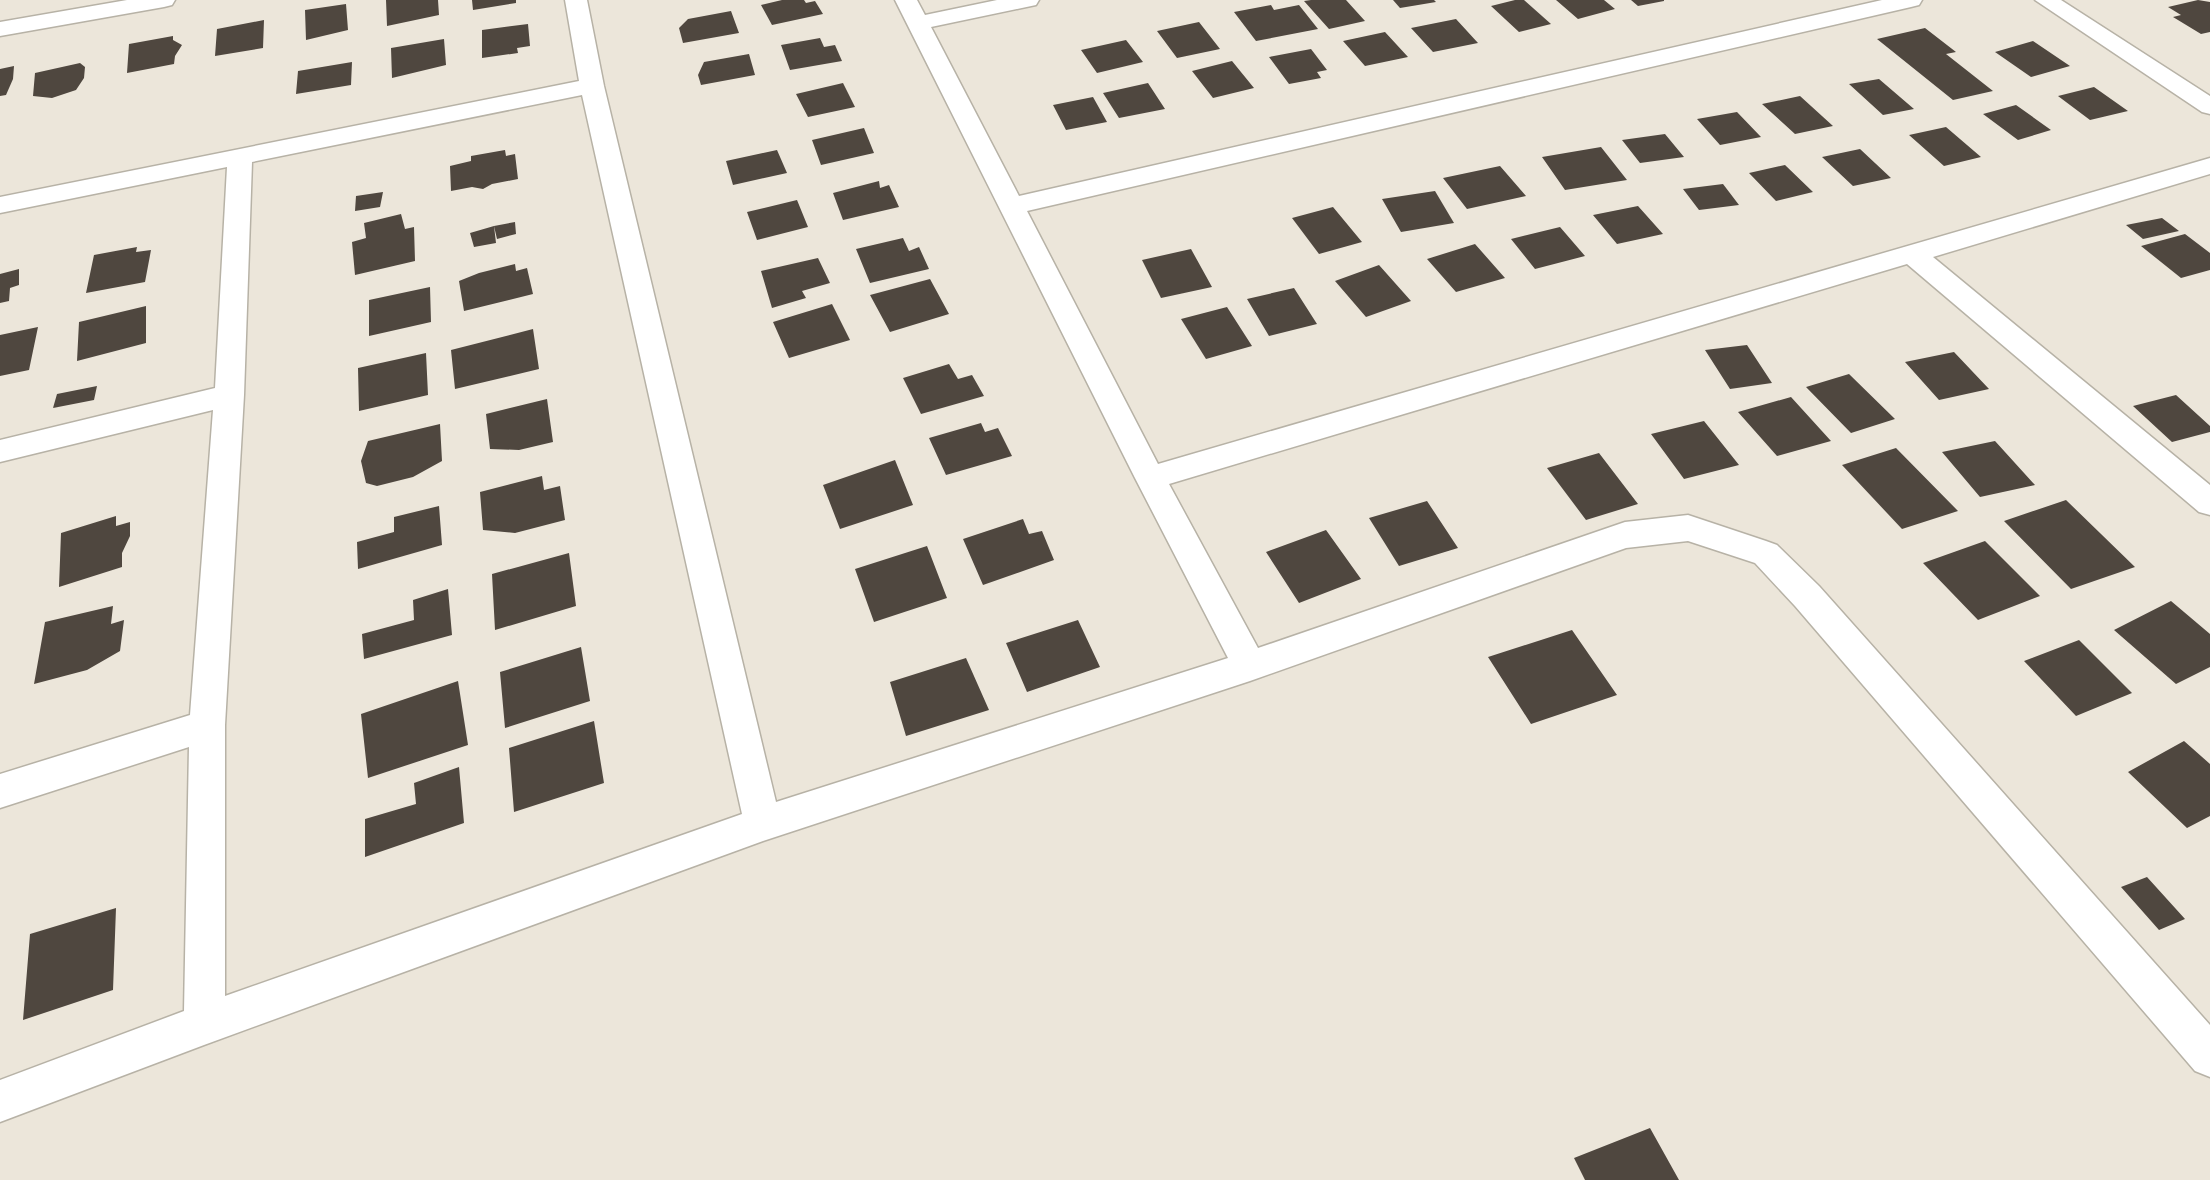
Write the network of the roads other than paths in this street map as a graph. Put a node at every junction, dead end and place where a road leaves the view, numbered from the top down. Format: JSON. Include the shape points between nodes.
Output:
{"nodes":[{"id":1,"x":164,"y":0,"type":"edge"},
{"id":2,"x":576,"y":0,"type":"edge"},
{"id":3,"x":1028,"y":0,"type":"edge"},
{"id":4,"x":1911,"y":0,"type":"edge"},
{"id":5,"x":2046,"y":0,"type":"edge"},
{"id":6,"x":913,"y":11,"type":"edge"},
{"id":7,"x":0,"y":29,"type":"edge"},
{"id":8,"x":592,"y":86,"type":"junction"},
{"id":9,"x":2210,"y":107,"type":"edge"},
{"id":10,"x":240,"y":157,"type":"junction"},
{"id":11,"x":2210,"y":166,"type":"edge"},
{"id":12,"x":0,"y":205,"type":"edge"},
{"id":13,"x":1012,"y":206,"type":"junction"},
{"id":14,"x":1911,"y":253,"type":"junction"},
{"id":15,"x":229,"y":395,"type":"junction"},
{"id":16,"x":0,"y":451,"type":"edge"},
{"id":17,"x":1150,"y":478,"type":"junction"},
{"id":18,"x":2210,"y":503,"type":"edge"},
{"id":19,"x":1250,"y":666,"type":"junction"},
{"id":20,"x":207,"y":725,"type":"junction"},
{"id":21,"x":0,"y":791,"type":"edge"},
{"id":22,"x":762,"y":824,"type":"junction"},
{"id":23,"x":204,"y":1024,"type":"junction"},
{"id":24,"x":2210,"y":1056,"type":"edge"},
{"id":25,"x":0,"y":1101,"type":"edge"}],
"edges":[{"from":1,"to":7,"type":"street"},
{"from":2,"to":8,"type":"street"},
{"from":3,"to":6,"type":"street"},
{"from":4,"to":13,"type":"street"},
{"from":5,"to":9,"type":"street"},
{"from":6,"to":13,"type":"street"},
{"from":8,"to":10,"type":"street"},
{"from":8,"to":22,"type":"street"},
{"from":10,"to":12,"type":"street"},
{"from":10,"to":15,"type":"street"},
{"from":11,"to":14,"type":"street"},
{"from":13,"to":17,"type":"street"},
{"from":14,"to":17,"type":"street"},
{"from":14,"to":18,"type":"street"},
{"from":15,"to":16,"type":"street"},
{"from":15,"to":20,"type":"street"},
{"from":17,"to":19,"type":"street"},
{"from":19,"to":22,"type":"street"},
{"from":19,"to":24,"type":"street","via":[[1625,535],[1688,528],[1766,554],[1808,596]]},
{"from":20,"to":21,"type":"street"},
{"from":20,"to":23,"type":"street"},
{"from":22,"to":23,"type":"street"},
{"from":23,"to":25,"type":"street"}]}
